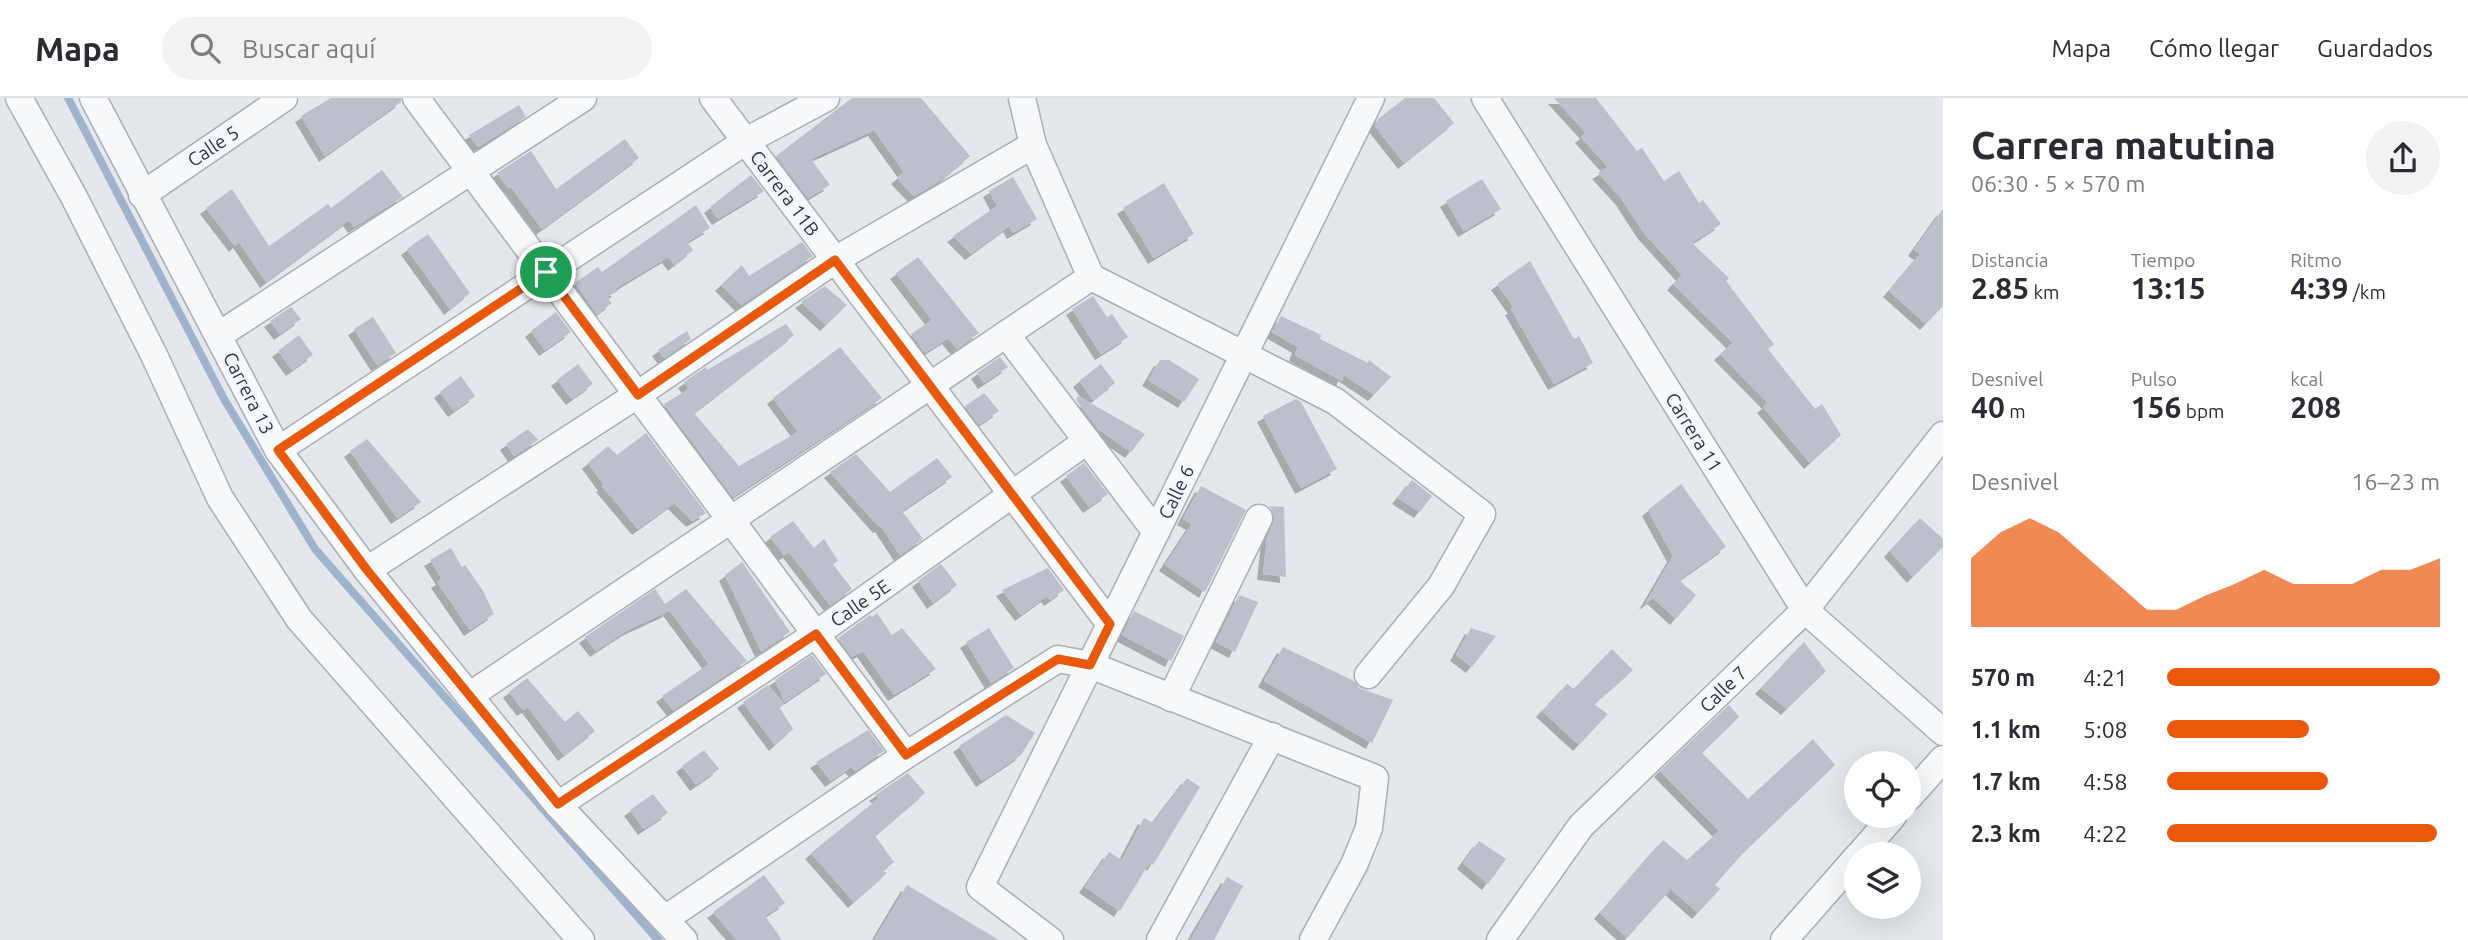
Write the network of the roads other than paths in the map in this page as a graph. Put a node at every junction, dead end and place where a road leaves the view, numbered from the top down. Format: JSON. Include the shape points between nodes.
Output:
{"nodes":[{"id":1,"x":19,"y":98,"type":"edge"},
{"id":2,"x":93,"y":98,"type":"edge"},
{"id":3,"x":284,"y":98,"type":"edge"},
{"id":4,"x":416,"y":98,"type":"edge"},
{"id":5,"x":583,"y":98,"type":"edge"},
{"id":6,"x":713,"y":98,"type":"edge"},
{"id":7,"x":826,"y":98,"type":"edge"},
{"id":8,"x":1022,"y":98,"type":"edge"},
{"id":9,"x":1371,"y":98,"type":"edge"},
{"id":10,"x":1485,"y":98,"type":"edge"},
{"id":11,"x":746,"y":141,"type":"junction"},
{"id":12,"x":1033,"y":145,"type":"junction"},
{"id":13,"x":471,"y":173,"type":"junction"},
{"id":14,"x":142,"y":195,"type":"junction"},
{"id":15,"x":835,"y":260,"type":"junction"},
{"id":16,"x":546,"y":272,"type":"junction"},
{"id":17,"x":1091,"y":277,"type":"junction"},
{"id":18,"x":1006,"y":334,"type":"junction"},
{"id":19,"x":219,"y":335,"type":"junction"},
{"id":20,"x":1244,"y":355,"type":"junction"},
{"id":21,"x":930,"y":386,"type":"junction"},
{"id":22,"x":638,"y":395,"type":"junction"},
{"id":23,"x":1943,"y":435,"type":"edge"},
{"id":24,"x":1087,"y":441,"type":"junction"},
{"id":25,"x":278,"y":450,"type":"junction"},
{"id":26,"x":1013,"y":495,"type":"junction"},
{"id":27,"x":1259,"y":518,"type":"dead end"},
{"id":28,"x":731,"y":519,"type":"junction"},
{"id":29,"x":1156,"y":532,"type":"junction"},
{"id":30,"x":367,"y":570,"type":"junction"},
{"id":31,"x":1805,"y":610,"type":"junction"},
{"id":32,"x":1110,"y":624,"type":"junction"},
{"id":33,"x":816,"y":634,"type":"junction"},
{"id":34,"x":1090,"y":665,"type":"junction"},
{"id":35,"x":1368,"y":675,"type":"dead end"},
{"id":36,"x":469,"y":696,"type":"junction"},
{"id":37,"x":1171,"y":698,"type":"junction"},
{"id":38,"x":1943,"y":732,"type":"edge"},
{"id":39,"x":1272,"y":736,"type":"junction"},
{"id":40,"x":906,"y":755,"type":"junction"},
{"id":41,"x":1943,"y":759,"type":"edge"},
{"id":42,"x":1921,"y":784,"type":"edge"},
{"id":43,"x":558,"y":804,"type":"junction"},
{"id":44,"x":1882,"y":828,"type":"edge"},
{"id":45,"x":1870,"y":842,"type":"edge"},
{"id":46,"x":1844,"y":872,"type":"edge"},
{"id":47,"x":665,"y":919,"type":"junction"},
{"id":48,"x":581,"y":940,"type":"edge"},
{"id":49,"x":684,"y":940,"type":"edge"},
{"id":50,"x":1050,"y":940,"type":"edge"},
{"id":51,"x":1160,"y":940,"type":"edge"},
{"id":52,"x":1313,"y":940,"type":"edge"},
{"id":53,"x":1500,"y":940,"type":"edge"},
{"id":54,"x":1784,"y":940,"type":"edge"}],
"edges":[{"from":1,"to":48,"type":"street","via":[[74,197],[220,498],[299,619]]},
{"from":2,"to":14,"type":"street","name":"Carrera 13"},
{"from":3,"to":14,"type":"street","name":"Calle 5"},
{"from":4,"to":13,"type":"street"},
{"from":5,"to":13,"type":"street"},
{"from":6,"to":11,"type":"street","name":"Carrera 11B"},
{"from":7,"to":11,"type":"street"},
{"from":8,"to":12,"type":"street"},
{"from":9,"to":20,"type":"street","name":"Calle 6"},
{"from":10,"to":31,"type":"street","name":"Carrera 11"},
{"from":11,"to":15,"type":"street","name":"Carrera 11B"},
{"from":11,"to":16,"type":"street"},
{"from":12,"to":15,"type":"street"},
{"from":12,"to":17,"type":"street"},
{"from":13,"to":16,"type":"street"},
{"from":13,"to":19,"type":"street"},
{"from":14,"to":19,"type":"street","name":"Carrera 13"},
{"from":15,"to":21,"type":"street","name":"Carrera 11B"},
{"from":15,"to":22,"type":"street"},
{"from":16,"to":22,"type":"street"},
{"from":16,"to":25,"type":"street"},
{"from":17,"to":18,"type":"street"},
{"from":17,"to":20,"type":"street"},
{"from":18,"to":21,"type":"street"},
{"from":18,"to":24,"type":"street"},
{"from":19,"to":25,"type":"street","name":"Carrera 13"},
{"from":20,"to":29,"type":"street","name":"Calle 6"},
{"from":20,"to":35,"type":"street","via":[[1335,401],[1482,514],[1441,586]]},
{"from":21,"to":26,"type":"street","name":"Carrera 11B"},
{"from":21,"to":28,"type":"street"},
{"from":22,"to":28,"type":"street"},
{"from":22,"to":30,"type":"street"},
{"from":23,"to":31,"type":"street","name":"Calle 7"},
{"from":24,"to":26,"type":"street","name":"Calle 5E"},
{"from":24,"to":29,"type":"street"},
{"from":25,"to":30,"type":"street","name":"Carrera 13"},
{"from":26,"to":32,"type":"street","name":"Carrera 11B"},
{"from":26,"to":33,"type":"street","name":"Calle 5E"},
{"from":27,"to":37,"type":"street"},
{"from":28,"to":33,"type":"street"},
{"from":28,"to":36,"type":"street"},
{"from":29,"to":32,"type":"street","name":"Calle 6"},
{"from":30,"to":36,"type":"street","name":"Carrera 13"},
{"from":31,"to":38,"type":"street","name":"Carrera 11"},
{"from":31,"to":53,"type":"street","name":"Calle 7","via":[[1581,826]]},
{"from":32,"to":34,"type":"street","name":"Calle 6"},
{"from":33,"to":40,"type":"street"},
{"from":33,"to":43,"type":"street","name":"Calle 5E"},
{"from":34,"to":37,"type":"street"},
{"from":34,"to":40,"type":"street","via":[[1058,659]]},
{"from":34,"to":50,"type":"street","name":"Calle 6","via":[[980,887]]},
{"from":36,"to":43,"type":"street","name":"Carrera 13"},
{"from":37,"to":39,"type":"street"},
{"from":39,"to":51,"type":"street"},
{"from":39,"to":52,"type":"street","via":[[1375,778],[1369,828]]},
{"from":40,"to":47,"type":"street"},
{"from":41,"to":42,"type":"street"},
{"from":43,"to":47,"type":"street","name":"Carrera 13"},
{"from":44,"to":45,"type":"street"},
{"from":46,"to":54,"type":"street"},
{"from":47,"to":49,"type":"street","name":"Carrera 13"}]}
